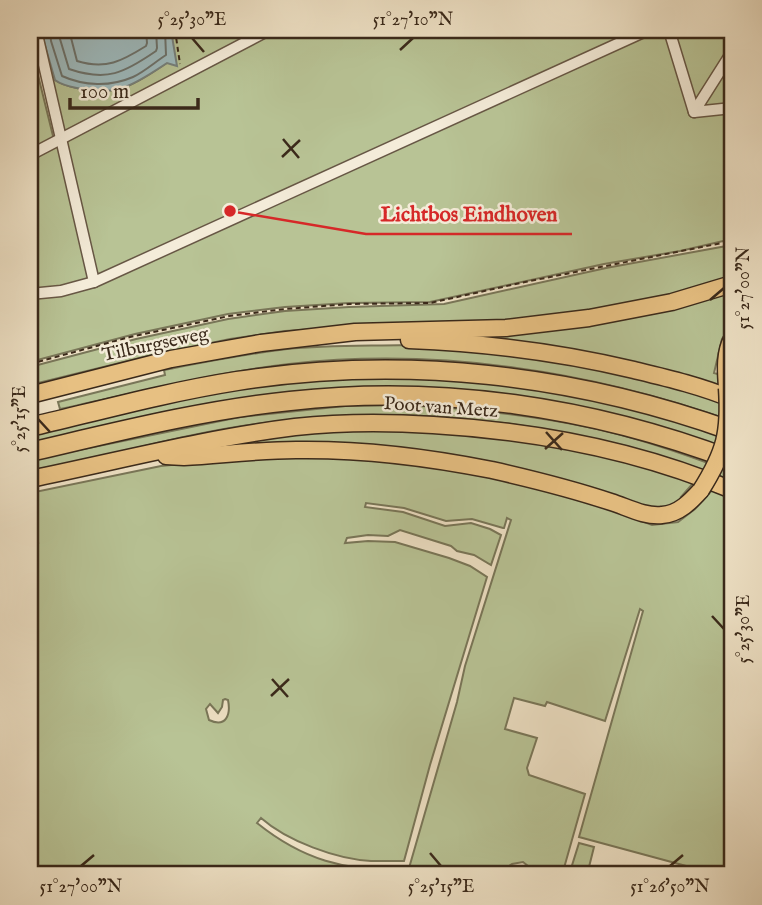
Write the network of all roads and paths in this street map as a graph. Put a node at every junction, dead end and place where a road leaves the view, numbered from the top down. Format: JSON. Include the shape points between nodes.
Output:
{"nodes":[{"id":1,"x":36,"y":30,"type":"edge"},
{"id":2,"x":175,"y":30,"type":"edge"},
{"id":3,"x":269,"y":30,"type":"edge"},
{"id":4,"x":648,"y":30,"type":"edge"},
{"id":5,"x":669,"y":30,"type":"edge"},
{"id":6,"x":732,"y":52,"type":"edge"},
{"id":7,"x":183,"y":75,"type":"junction"},
{"id":8,"x":732,"y":108,"type":"edge"},
{"id":9,"x":694,"y":112,"type":"junction"},
{"id":10,"x":60,"y":139,"type":"junction"},
{"id":11,"x":30,"y":155,"type":"edge"},
{"id":12,"x":732,"y":241,"type":"edge"},
{"id":13,"x":94,"y":282,"type":"junction"},
{"id":14,"x":732,"y":284,"type":"edge"},
{"id":15,"x":30,"y":294,"type":"edge"},
{"id":16,"x":732,"y":339,"type":"edge"},
{"id":17,"x":291,"y":340,"type":"junction"},
{"id":18,"x":30,"y":364,"type":"edge"},
{"id":19,"x":730,"y":394,"type":"edge"},
{"id":20,"x":30,"y":395,"type":"edge"},
{"id":21,"x":30,"y":427,"type":"edge"},
{"id":22,"x":732,"y":431,"type":"edge"},
{"id":23,"x":30,"y":452,"type":"edge"},
{"id":24,"x":142,"y":455,"type":"junction"},
{"id":25,"x":732,"y":460,"type":"edge"},
{"id":26,"x":30,"y":479,"type":"edge"},
{"id":27,"x":732,"y":490,"type":"edge"}],
"edges":[{"from":1,"to":10,"type":"street"},
{"from":2,"to":7,"type":"path"},
{"from":3,"to":7,"type":"street"},
{"from":4,"to":13,"type":"street"},
{"from":5,"to":9,"type":"street"},
{"from":6,"to":9,"type":"street"},
{"from":7,"to":10,"type":"street"},
{"from":8,"to":9,"type":"street"},
{"from":10,"to":11,"type":"street"},
{"from":10,"to":13,"type":"street"},
{"from":12,"to":18,"type":"path","via":[[430,303],[350,304],[229,316]]},
{"from":13,"to":15,"type":"street"},
{"from":14,"to":17,"type":"highway","via":[[673,302],[589,318],[506,328],[355,332]]},
{"from":16,"to":19,"type":"highway","via":[[726,365]]},
{"from":17,"to":19,"type":"highway","via":[[406,340],[507,347],[604,363]]},
{"from":17,"to":20,"type":"highway","name":"Tilburgseweg","via":[[171,359]]},
{"from":19,"to":24,"type":"highway","bridge":true,"via":[[724,441],[712,472],[689,503],[664,515],[649,515],[535,479],[442,460],[295,450]]},
{"from":21,"to":22,"type":"highway","name":"Poot van Metz","via":[[235,381],[290,374],[417,370],[478,373],[598,391]]},
{"from":23,"to":25,"type":"highway","name":"Poot van Metz","via":[[291,400],[427,396],[547,409],[615,423]]},
{"from":24,"to":26,"type":"highway"},
{"from":24,"to":27,"type":"highway","name":"Poot van Metz","via":[[297,427],[415,424],[580,443]]}]}
